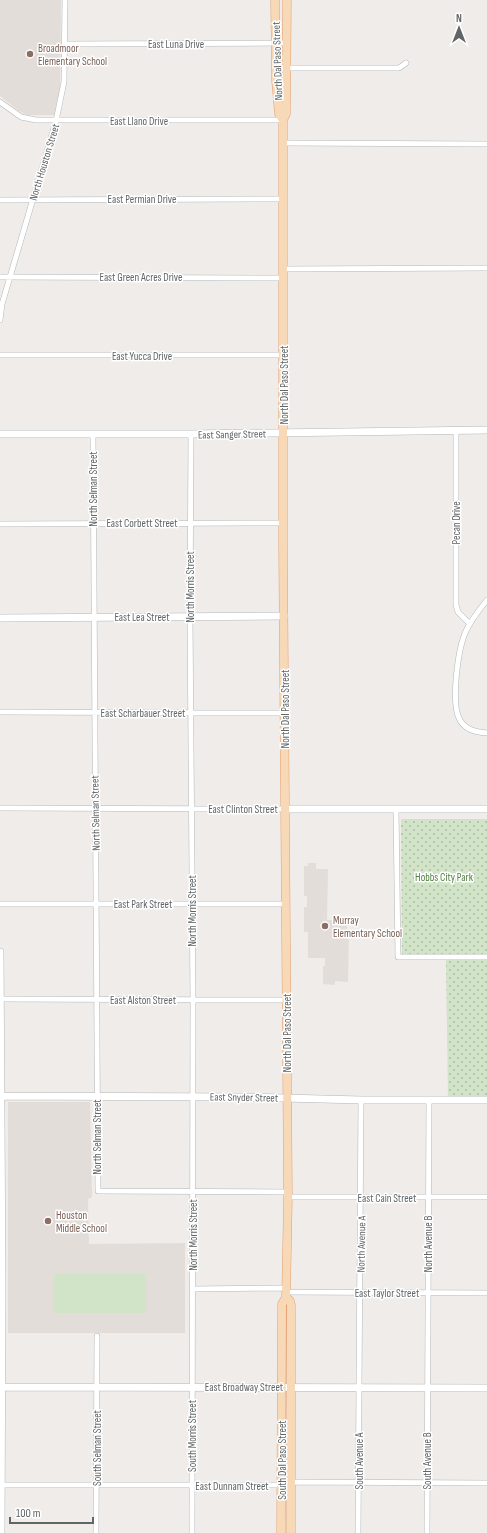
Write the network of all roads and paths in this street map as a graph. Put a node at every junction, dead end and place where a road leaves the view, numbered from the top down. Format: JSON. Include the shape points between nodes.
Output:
{"nodes":[{"id":1,"x":65,"y":0,"type":"edge"},
{"id":2,"x":275,"y":0,"type":"edge"},
{"id":3,"x":288,"y":0,"type":"edge"},
{"id":4,"x":275,"y":43,"type":"junction"},
{"id":5,"x":288,"y":43,"type":"junction"},
{"id":6,"x":65,"y":44,"type":"junction"},
{"id":7,"x":406,"y":63,"type":"dead end"},
{"id":8,"x":276,"y":68,"type":"junction"},
{"id":9,"x":286,"y":68,"type":"junction"},
{"id":10,"x":0,"y":102,"type":"edge"},
{"id":11,"x":283,"y":120,"type":"junction"},
{"id":12,"x":56,"y":121,"type":"junction"},
{"id":13,"x":283,"y":143,"type":"junction"},
{"id":14,"x":487,"y":144,"type":"edge"},
{"id":15,"x":33,"y":199,"type":"junction"},
{"id":16,"x":283,"y":199,"type":"junction"},
{"id":17,"x":0,"y":200,"type":"edge"},
{"id":18,"x":487,"y":268,"type":"edge"},
{"id":19,"x":283,"y":274,"type":"junction"},
{"id":20,"x":0,"y":277,"type":"edge"},
{"id":21,"x":10,"y":277,"type":"junction"},
{"id":22,"x":0,"y":320,"type":"edge"},
{"id":23,"x":283,"y":355,"type":"junction"},
{"id":24,"x":0,"y":356,"type":"edge"},
{"id":25,"x":456,"y":430,"type":"junction"},
{"id":26,"x":487,"y":430,"type":"edge"},
{"id":27,"x":284,"y":433,"type":"junction"},
{"id":28,"x":0,"y":434,"type":"edge"},
{"id":29,"x":93,"y":434,"type":"junction"},
{"id":30,"x":191,"y":434,"type":"junction"},
{"id":31,"x":94,"y":523,"type":"junction"},
{"id":32,"x":283,"y":523,"type":"junction"},
{"id":33,"x":0,"y":524,"type":"edge"},
{"id":34,"x":190,"y":524,"type":"junction"},
{"id":35,"x":487,"y":600,"type":"edge"},
{"id":36,"x":94,"y":616,"type":"junction"},
{"id":37,"x":284,"y":616,"type":"junction"},
{"id":38,"x":190,"y":617,"type":"junction"},
{"id":39,"x":0,"y":618,"type":"edge"},
{"id":40,"x":470,"y":624,"type":"junction"},
{"id":41,"x":0,"y":712,"type":"edge"},
{"id":42,"x":190,"y":712,"type":"junction"},
{"id":43,"x":94,"y":713,"type":"junction"},
{"id":44,"x":285,"y":713,"type":"junction"},
{"id":45,"x":487,"y":733,"type":"edge"},
{"id":46,"x":0,"y":808,"type":"edge"},
{"id":47,"x":95,"y":808,"type":"junction"},
{"id":48,"x":192,"y":809,"type":"junction"},
{"id":49,"x":286,"y":809,"type":"junction"},
{"id":50,"x":396,"y":809,"type":"junction"},
{"id":51,"x":487,"y":809,"type":"edge"},
{"id":52,"x":0,"y":904,"type":"edge"},
{"id":53,"x":96,"y":904,"type":"junction"},
{"id":54,"x":192,"y":904,"type":"junction"},
{"id":55,"x":286,"y":904,"type":"junction"},
{"id":56,"x":0,"y":952,"type":"edge"},
{"id":57,"x":487,"y":956,"type":"edge"},
{"id":58,"x":0,"y":999,"type":"edge"},
{"id":59,"x":97,"y":1000,"type":"junction"},
{"id":60,"x":193,"y":1000,"type":"junction"},
{"id":61,"x":287,"y":1000,"type":"junction"},
{"id":62,"x":0,"y":1096,"type":"edge"},
{"id":63,"x":97,"y":1097,"type":"junction"},
{"id":64,"x":192,"y":1097,"type":"junction"},
{"id":65,"x":287,"y":1098,"type":"junction"},
{"id":66,"x":361,"y":1100,"type":"junction"},
{"id":67,"x":429,"y":1100,"type":"junction"},
{"id":68,"x":487,"y":1100,"type":"edge"},
{"id":69,"x":98,"y":1191,"type":"joint"},
{"id":70,"x":193,"y":1192,"type":"junction"},
{"id":71,"x":0,"y":1193,"type":"edge"},
{"id":72,"x":288,"y":1195,"type":"junction"},
{"id":73,"x":487,"y":1197,"type":"edge"},
{"id":74,"x":361,"y":1198,"type":"junction"},
{"id":75,"x":429,"y":1198,"type":"junction"},
{"id":76,"x":1,"y":1289,"type":"edge"},
{"id":77,"x":193,"y":1289,"type":"junction"},
{"id":78,"x":287,"y":1292,"type":"junction"},
{"id":79,"x":360,"y":1293,"type":"junction"},
{"id":80,"x":428,"y":1293,"type":"junction"},
{"id":81,"x":487,"y":1294,"type":"edge"},
{"id":82,"x":97,"y":1336,"type":"dead end"},
{"id":83,"x":0,"y":1387,"type":"edge"},
{"id":84,"x":96,"y":1387,"type":"junction"},
{"id":85,"x":192,"y":1387,"type":"junction"},
{"id":86,"x":281,"y":1387,"type":"junction"},
{"id":87,"x":291,"y":1387,"type":"junction"},
{"id":88,"x":360,"y":1388,"type":"junction"},
{"id":89,"x":427,"y":1388,"type":"junction"},
{"id":90,"x":487,"y":1388,"type":"edge"},
{"id":91,"x":291,"y":1482,"type":"junction"},
{"id":92,"x":359,"y":1482,"type":"junction"},
{"id":93,"x":427,"y":1483,"type":"junction"},
{"id":94,"x":487,"y":1483,"type":"edge"},
{"id":95,"x":0,"y":1485,"type":"edge"},
{"id":96,"x":282,"y":1485,"type":"junction"},
{"id":97,"x":96,"y":1486,"type":"junction"},
{"id":98,"x":192,"y":1486,"type":"junction"},
{"id":99,"x":1,"y":1533,"type":"edge"},
{"id":100,"x":96,"y":1533,"type":"edge"},
{"id":101,"x":192,"y":1533,"type":"edge"},
{"id":102,"x":281,"y":1533,"type":"edge"},
{"id":103,"x":291,"y":1533,"type":"edge"},
{"id":104,"x":358,"y":1533,"type":"edge"},
{"id":105,"x":427,"y":1533,"type":"edge"}],
"edges":[{"from":1,"to":6,"type":"street","name":"North Houston Street"},
{"from":2,"to":4,"type":"main road","name":"North Dal Paso Street"},
{"from":3,"to":5,"type":"main road","name":"North Dal Paso Street"},
{"from":4,"to":5,"type":"street","name":"East Luna Drive"},
{"from":4,"to":6,"type":"street","name":"East Luna Drive"},
{"from":4,"to":8,"type":"main road","name":"North Dal Paso Street"},
{"from":5,"to":9,"type":"main road","name":"North Dal Paso Street"},
{"from":6,"to":12,"type":"street","name":"North Houston Street","via":[[64,82]]},
{"from":7,"to":9,"type":"street","via":[[399,68]]},
{"from":8,"to":9,"type":"street"},
{"from":8,"to":11,"type":"main road","name":"North Dal Paso Street","via":[[279,114]]},
{"from":9,"to":11,"type":"main road","name":"North Dal Paso Street","via":[[286,114]]},
{"from":10,"to":12,"type":"street","name":"East Llano Drive","via":[[21,117]]},
{"from":11,"to":12,"type":"street","name":"East Llano Drive"},
{"from":11,"to":13,"type":"main road","name":"North Dal Paso Street"},
{"from":12,"to":15,"type":"street","name":"North Houston Street"},
{"from":13,"to":14,"type":"street"},
{"from":13,"to":16,"type":"main road","name":"North Dal Paso Street"},
{"from":15,"to":16,"type":"street","name":"East Permian Drive"},
{"from":15,"to":17,"type":"street","name":"East Permian Drive"},
{"from":15,"to":21,"type":"street","name":"North Houston Street"},
{"from":16,"to":19,"type":"main road","name":"North Dal Paso Street"},
{"from":18,"to":19,"type":"street","name":"East Green Acres Drive"},
{"from":19,"to":21,"type":"street","name":"East Green Acres Drive"},
{"from":19,"to":23,"type":"main road","name":"North Dal Paso Street"},
{"from":20,"to":21,"type":"street","name":"East Green Acres Drive"},
{"from":21,"to":22,"type":"street","name":"North Houston Street"},
{"from":23,"to":24,"type":"street","name":"East Yucca Drive"},
{"from":23,"to":27,"type":"main road","name":"North Dal Paso Street"},
{"from":25,"to":26,"type":"street","name":"East Sanger Street"},
{"from":25,"to":27,"type":"street","name":"East Sanger Street"},
{"from":25,"to":40,"type":"street","name":"Pecan Drive","via":[[456,605],[458,612]]},
{"from":27,"to":30,"type":"street","name":"East Sanger Street"},
{"from":27,"to":32,"type":"main road","name":"North Dal Paso Street"},
{"from":28,"to":29,"type":"street","name":"East Sanger Street"},
{"from":29,"to":30,"type":"street","name":"East Sanger Street"},
{"from":29,"to":31,"type":"street","name":"North Selman Street"},
{"from":30,"to":34,"type":"street","name":"North Morris Street"},
{"from":31,"to":33,"type":"street","name":"East Corbett Street"},
{"from":31,"to":34,"type":"street","name":"East Corbett Street"},
{"from":31,"to":36,"type":"street","name":"North Selman Street"},
{"from":32,"to":34,"type":"street","name":"East Corbett Street"},
{"from":32,"to":37,"type":"main road","name":"North Dal Paso Street"},
{"from":34,"to":38,"type":"street","name":"North Morris Street"},
{"from":35,"to":40,"type":"street"},
{"from":36,"to":38,"type":"street","name":"East Lea Street"},
{"from":36,"to":39,"type":"street","name":"East Lea Street"},
{"from":36,"to":43,"type":"street","name":"North Selman Street"},
{"from":37,"to":38,"type":"street","name":"East Lea Street"},
{"from":37,"to":44,"type":"main road","name":"North Dal Paso Street"},
{"from":38,"to":42,"type":"street","name":"North Morris Street"},
{"from":40,"to":45,"type":"street","via":[[459,650],[456,710],[459,720],[468,729]]},
{"from":41,"to":43,"type":"street","name":"East Scharbauer Street"},
{"from":42,"to":43,"type":"street","name":"East Scharbauer Street"},
{"from":42,"to":44,"type":"street","name":"East Scharbauer Street"},
{"from":42,"to":48,"type":"street","name":"North Morris Street"},
{"from":43,"to":47,"type":"street","name":"North Selman Street"},
{"from":44,"to":49,"type":"main road","name":"North Dal Paso Street"},
{"from":46,"to":47,"type":"street","name":"East Clinton Street"},
{"from":47,"to":48,"type":"street","name":"East Clinton Street"},
{"from":47,"to":53,"type":"street","name":"North Selman Street"},
{"from":48,"to":49,"type":"street","name":"East Clinton Street"},
{"from":48,"to":54,"type":"street","name":"North Morris Street"},
{"from":49,"to":50,"type":"street","name":"East Clinton Street"},
{"from":49,"to":55,"type":"main road","name":"North Dal Paso Street"},
{"from":50,"to":51,"type":"street","name":"East Clinton Street"},
{"from":50,"to":57,"type":"street","via":[[398,957]]},
{"from":52,"to":53,"type":"street","name":"East Park Street"},
{"from":53,"to":54,"type":"street","name":"East Park Street"},
{"from":53,"to":59,"type":"street","name":"North Selman Street"},
{"from":54,"to":55,"type":"street","name":"East Park Street"},
{"from":54,"to":60,"type":"street","name":"North Morris Street"},
{"from":55,"to":61,"type":"main road","name":"North Dal Paso Street"},
{"from":56,"to":58,"type":"street"},
{"from":58,"to":59,"type":"street","name":"East Alston Street"},
{"from":58,"to":62,"type":"street"},
{"from":59,"to":60,"type":"street","name":"East Alston Street"},
{"from":59,"to":63,"type":"street","name":"North Selman Street"},
{"from":60,"to":61,"type":"street","name":"East Alston Street"},
{"from":60,"to":64,"type":"street","name":"North Morris Street"},
{"from":61,"to":65,"type":"main road","name":"North Dal Paso Street"},
{"from":62,"to":63,"type":"street","name":"East Snyder Street"},
{"from":62,"to":71,"type":"street"},
{"from":63,"to":64,"type":"street","name":"East Snyder Street"},
{"from":63,"to":69,"type":"street","name":"North Selman Street"},
{"from":64,"to":65,"type":"street","name":"East Snyder Street"},
{"from":64,"to":70,"type":"street","name":"North Morris Street"},
{"from":65,"to":66,"type":"street","name":"East Snyder Street"},
{"from":65,"to":72,"type":"main road","name":"North Dal Paso Street"},
{"from":66,"to":67,"type":"street","name":"East Snyder Street"},
{"from":66,"to":74,"type":"street","name":"North Avenue A"},
{"from":67,"to":68,"type":"street","name":"East Snyder Street"},
{"from":67,"to":75,"type":"street","name":"North Avenue B"},
{"from":69,"to":70,"type":"street","name":"East Cain Street"},
{"from":70,"to":72,"type":"street","name":"East Cain Street"},
{"from":70,"to":77,"type":"street","name":"North Morris Street"},
{"from":71,"to":76,"type":"street"},
{"from":72,"to":74,"type":"street","name":"East Cain Street"},
{"from":72,"to":78,"type":"main road","name":"North Dal Paso Street"},
{"from":73,"to":75,"type":"street","name":"East Cain Street"},
{"from":74,"to":75,"type":"street","name":"East Cain Street"},
{"from":74,"to":79,"type":"street","name":"North Avenue A"},
{"from":75,"to":80,"type":"street","name":"North Avenue B"},
{"from":76,"to":83,"type":"street"},
{"from":77,"to":78,"type":"street","name":"East Taylor Street"},
{"from":77,"to":85,"type":"street","name":"North Morris Street"},
{"from":78,"to":79,"type":"street","name":"East Taylor Street"},
{"from":78,"to":86,"type":"main road","name":"North Dal Paso Street","via":[[282,1304]]},
{"from":78,"to":87,"type":"main road","name":"North Dal Paso Street","via":[[291,1305]]},
{"from":79,"to":80,"type":"street","name":"East Taylor Street"},
{"from":79,"to":88,"type":"street","name":"North Avenue A"},
{"from":80,"to":81,"type":"street","name":"East Taylor Street"},
{"from":80,"to":89,"type":"street","name":"North Avenue B"},
{"from":82,"to":84,"type":"street"},
{"from":83,"to":84,"type":"street","name":"East Broadway Street"},
{"from":83,"to":95,"type":"street"},
{"from":84,"to":85,"type":"street","name":"East Broadway Street"},
{"from":84,"to":97,"type":"street","name":"South Selman Street"},
{"from":85,"to":86,"type":"street","name":"East Broadway Street"},
{"from":85,"to":98,"type":"street","name":"South Morris Street"},
{"from":86,"to":87,"type":"street","name":"East Broadway Street"},
{"from":86,"to":96,"type":"main road","name":"South Dal Paso Street"},
{"from":87,"to":88,"type":"street","name":"East Broadway Street"},
{"from":87,"to":91,"type":"main road","name":"South Dal Paso Street"},
{"from":88,"to":89,"type":"street","name":"East Broadway Street"},
{"from":88,"to":92,"type":"street","name":"South Avenue A"},
{"from":89,"to":90,"type":"street","name":"East Broadway Street"},
{"from":89,"to":93,"type":"street","name":"South Avenue B"},
{"from":91,"to":92,"type":"street","name":"East Dunnam Street"},
{"from":91,"to":96,"type":"street","name":"East Dunnam Street"},
{"from":91,"to":103,"type":"main road","name":"South Dal Paso Street"},
{"from":92,"to":93,"type":"street","name":"East Dunnam Street"},
{"from":92,"to":104,"type":"street","name":"South Avenue A"},
{"from":93,"to":94,"type":"street","name":"East Dunnam Street"},
{"from":93,"to":105,"type":"street","name":"South Avenue B"},
{"from":95,"to":97,"type":"street","name":"East Dunnam Street"},
{"from":95,"to":99,"type":"street"},
{"from":96,"to":98,"type":"street","name":"East Dunnam Street"},
{"from":96,"to":102,"type":"main road","name":"South Dal Paso Street"},
{"from":97,"to":98,"type":"street","name":"East Dunnam Street"},
{"from":97,"to":100,"type":"street","name":"South Selman Street"},
{"from":98,"to":101,"type":"street","name":"South Morris Street"}]}
